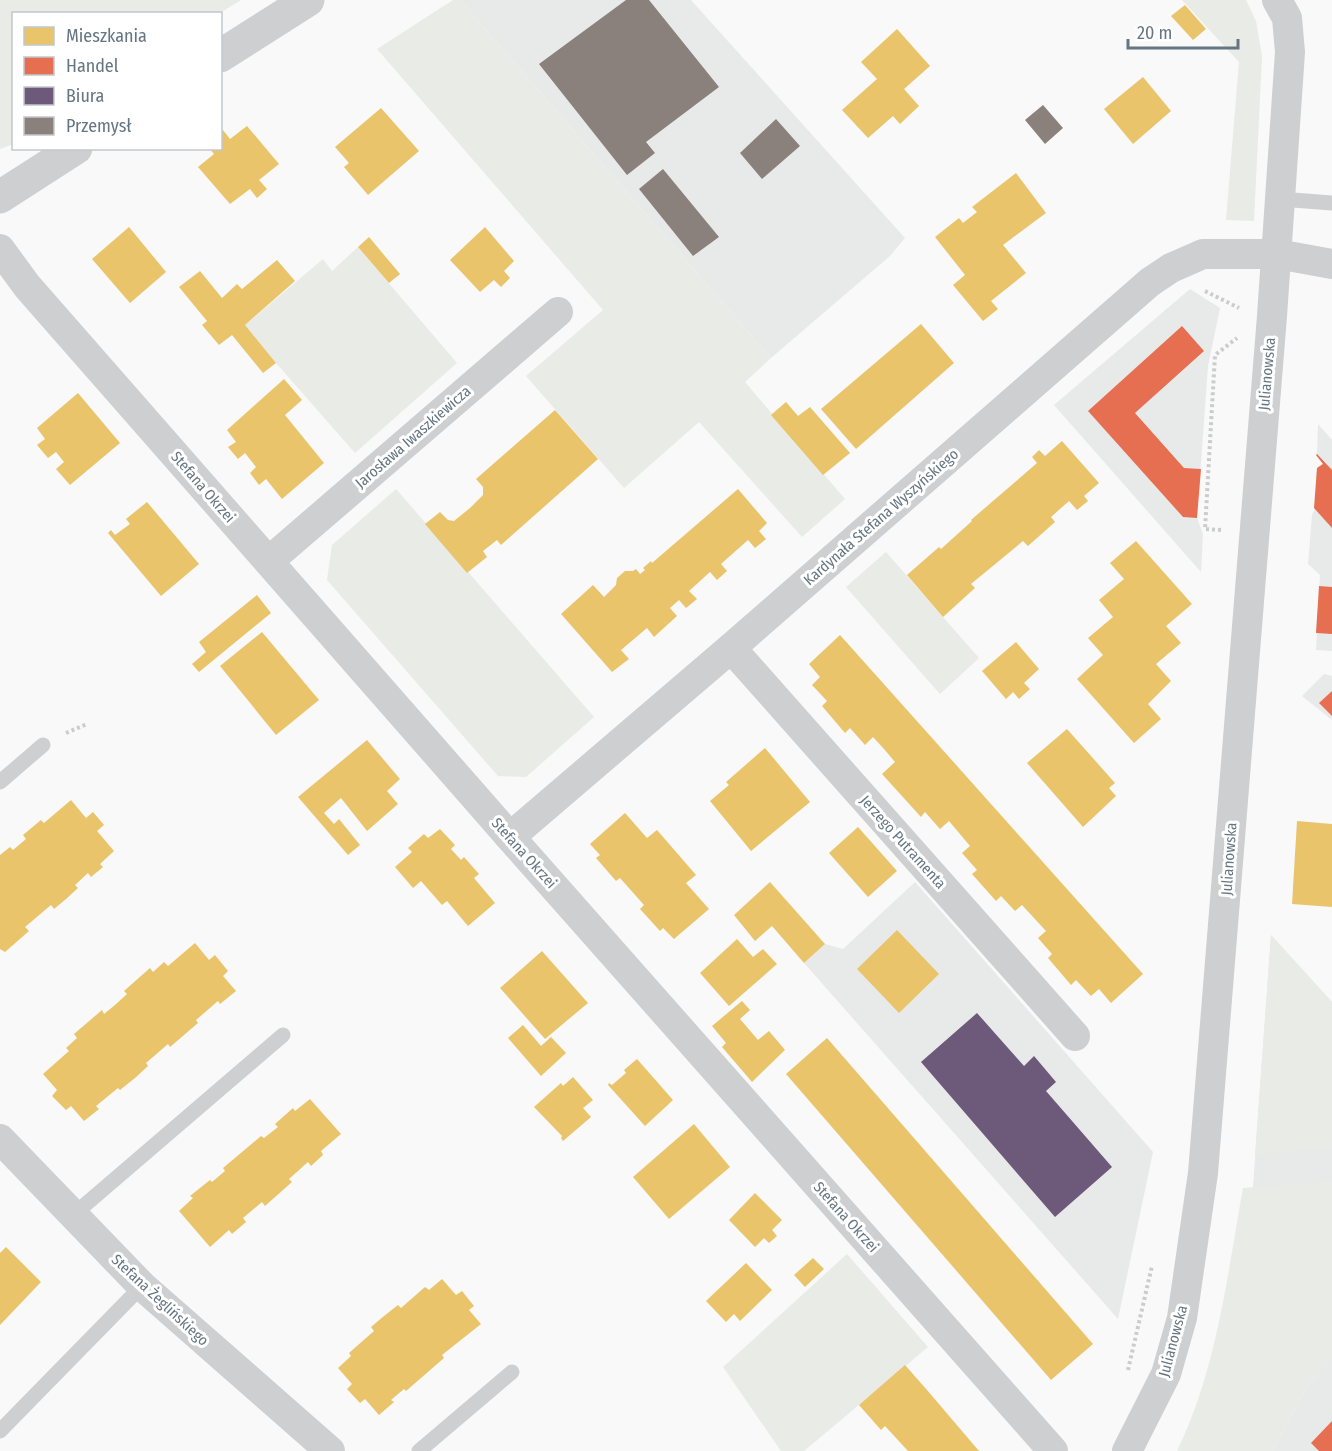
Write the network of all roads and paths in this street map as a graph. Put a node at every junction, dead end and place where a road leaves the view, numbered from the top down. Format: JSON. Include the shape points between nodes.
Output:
{"nodes":[{"id":1,"x":308,"y":0,"type":"edge"},
{"id":2,"x":1277,"y":0,"type":"edge"},
{"id":3,"x":222,"y":55,"type":"edge"},
{"id":4,"x":73,"y":150,"type":"edge"},
{"id":5,"x":0,"y":197,"type":"edge"},
{"id":6,"x":1280,"y":199,"type":"junction"},
{"id":7,"x":1332,"y":202,"type":"edge"},
{"id":8,"x":0,"y":249,"type":"edge"},
{"id":9,"x":1276,"y":254,"type":"junction"},
{"id":10,"x":1332,"y":264,"type":"edge"},
{"id":11,"x":1197,"y":287,"type":"dead end"},
{"id":12,"x":1244,"y":311,"type":"dead end"},
{"id":13,"x":558,"y":312,"type":"dead end"},
{"id":14,"x":1240,"y":335,"type":"dead end"},
{"id":15,"x":1254,"y":534,"type":"junction"},
{"id":16,"x":269,"y":561,"type":"junction"},
{"id":17,"x":731,"y":648,"type":"junction"},
{"id":18,"x":43,"y":745,"type":"dead end"},
{"id":19,"x":0,"y":782,"type":"edge"},
{"id":20,"x":510,"y":837,"type":"junction"},
{"id":21,"x":283,"y":1035,"type":"dead end"},
{"id":22,"x":1075,"y":1036,"type":"dead end"},
{"id":23,"x":0,"y":1139,"type":"edge"},
{"id":24,"x":72,"y":1216,"type":"junction"},
{"id":25,"x":1155,"y":1257,"type":"dead end"},
{"id":26,"x":142,"y":1287,"type":"junction"},
{"id":27,"x":512,"y":1372,"type":"dead end"},
{"id":28,"x":1125,"y":1380,"type":"dead end"},
{"id":29,"x":0,"y":1431,"type":"edge"},
{"id":30,"x":330,"y":1451,"type":"edge"},
{"id":31,"x":419,"y":1451,"type":"edge"},
{"id":32,"x":1053,"y":1451,"type":"edge"},
{"id":33,"x":1127,"y":1451,"type":"edge"}],
"edges":[{"from":1,"to":3,"type":"street"},
{"from":2,"to":6,"type":"street","name":"Julianowska","via":[[1287,18],[1290,52]]},
{"from":4,"to":5,"type":"street"},
{"from":6,"to":7,"type":"lane"},
{"from":6,"to":9,"type":"street","name":"Julianowska"},
{"from":8,"to":16,"type":"street","name":"Stefana Okrzei","via":[[27,286]]},
{"from":9,"to":10,"type":"street"},
{"from":9,"to":15,"type":"street","name":"Julianowska"},
{"from":9,"to":17,"type":"street","name":"Kardynała Stefana Wyszyńskiego","via":[[1203,255],[1150,282]]},
{"from":11,"to":12,"type":"path"},
{"from":13,"to":16,"type":"street","name":"Jarosława Iwaszkiewicza"},
{"from":14,"to":15,"type":"path","via":[[1215,355],[1205,529]]},
{"from":15,"to":33,"type":"street","name":"Julianowska","via":[[1203,1173],[1182,1318],[1166,1374]]},
{"from":16,"to":20,"type":"street","name":"Stefana Okrzei"},
{"from":17,"to":20,"type":"street","name":"Kardynała Stefana Wyszyńskiego"},
{"from":17,"to":22,"type":"street","name":"Jerzego Putramenta"},
{"from":18,"to":19,"type":"lane"},
{"from":20,"to":32,"type":"street","name":"Stefana Okrzei"},
{"from":21,"to":24,"type":"lane"},
{"from":23,"to":24,"type":"street","name":"Stefana Żeglińskiego"},
{"from":24,"to":26,"type":"street","name":"Stefana Żeglińskiego"},
{"from":25,"to":28,"type":"path"},
{"from":26,"to":29,"type":"lane"},
{"from":26,"to":30,"type":"street","name":"Stefana Żeglińskiego"},
{"from":27,"to":31,"type":"lane"}]}
